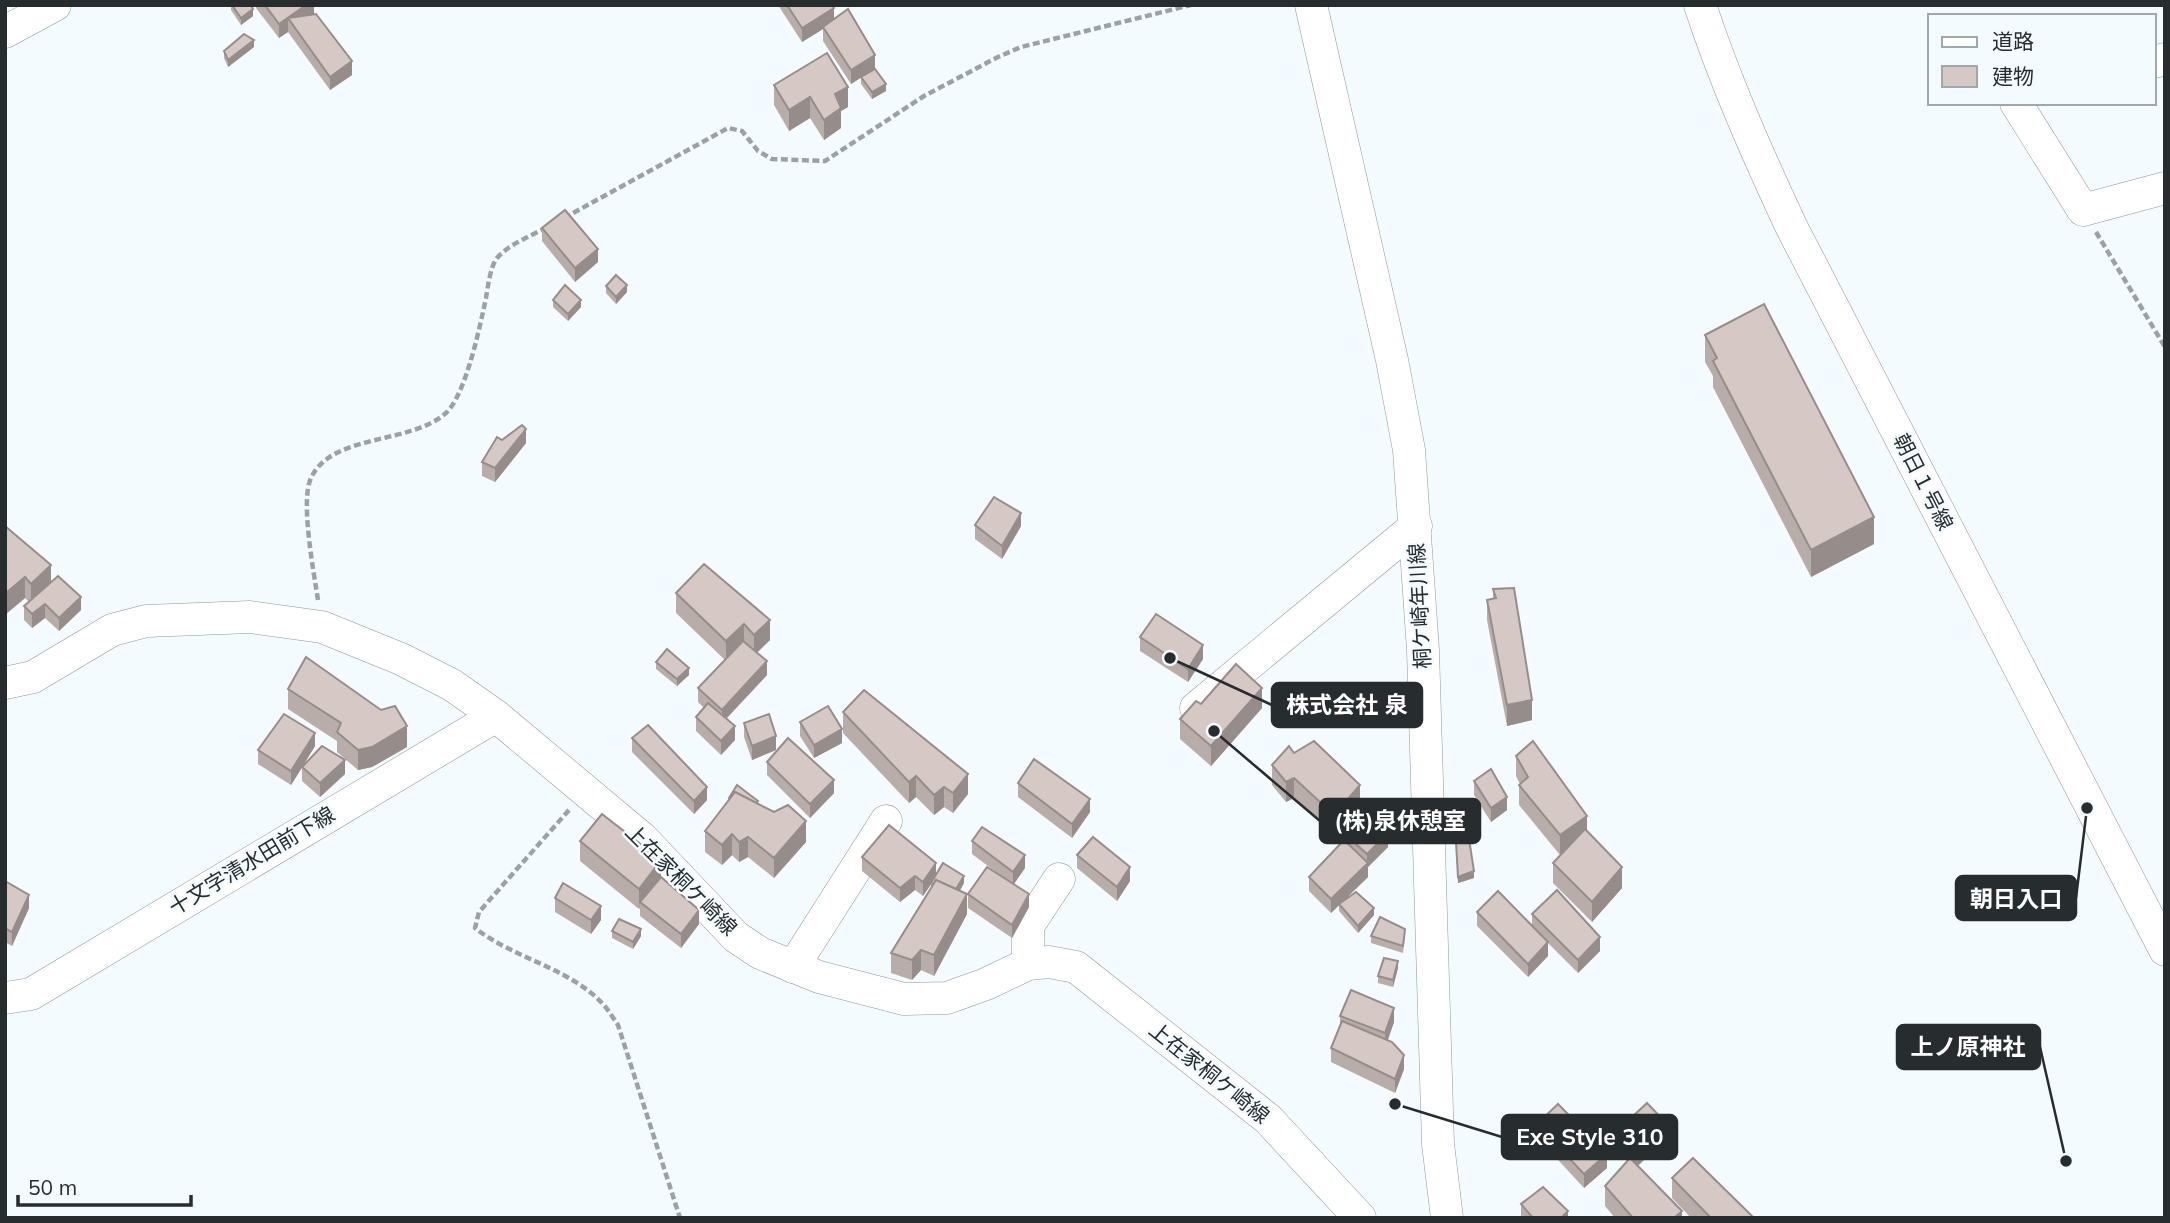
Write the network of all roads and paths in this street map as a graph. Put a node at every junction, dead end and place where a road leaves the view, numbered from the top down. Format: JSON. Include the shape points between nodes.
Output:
{"nodes":[{"id":1,"x":55,"y":5,"type":"edge"},
{"id":2,"x":1191,"y":5,"type":"edge"},
{"id":3,"x":1311,"y":5,"type":"edge"},
{"id":4,"x":1700,"y":5,"type":"edge"},
{"id":5,"x":5,"y":32,"type":"edge"},
{"id":6,"x":2017,"y":105,"type":"edge"},
{"id":7,"x":2161,"y":197,"type":"edge"},
{"id":8,"x":2083,"y":210,"type":"junction"},
{"id":9,"x":563,"y":219,"type":"edge"},
{"id":10,"x":551,"y":225,"type":"edge"},
{"id":11,"x":2165,"y":347,"type":"edge"},
{"id":12,"x":1416,"y":526,"type":"junction"},
{"id":13,"x":322,"y":627,"type":"junction"},
{"id":14,"x":5,"y":683,"type":"edge"},
{"id":15,"x":1196,"y":708,"type":"edge"},
{"id":16,"x":496,"y":716,"type":"junction"},
{"id":17,"x":586,"y":791,"type":"junction"},
{"id":18,"x":886,"y":821,"type":"dead end"},
{"id":19,"x":1059,"y":879,"type":"dead end"},
{"id":20,"x":2165,"y":950,"type":"edge"},
{"id":21,"x":1028,"y":964,"type":"junction"},
{"id":22,"x":793,"y":967,"type":"junction"},
{"id":23,"x":5,"y":998,"type":"edge"},
{"id":24,"x":680,"y":1218,"type":"edge"},
{"id":25,"x":1360,"y":1218,"type":"edge"},
{"id":26,"x":1447,"y":1218,"type":"edge"}],
"edges":[{"from":1,"to":5,"type":"street"},
{"from":2,"to":9,"type":"path","via":[[1021,47],[903,108],[825,161],[772,159],[758,151],[742,131],[728,128]]},
{"from":3,"to":12,"type":"street","name":"桐ケ崎年川線","via":[[1392,360],[1409,450]]},
{"from":4,"to":20,"type":"street","name":"朝日１号線","via":[[1745,126],[1791,226]]},
{"from":6,"to":8,"type":"street"},
{"from":7,"to":8,"type":"street"},
{"from":8,"to":11,"type":"path"},
{"from":10,"to":13,"type":"path","via":[[504,251],[495,261],[460,393],[448,412],[430,425],[319,462],[309,482],[307,522]]},
{"from":12,"to":15,"type":"street"},
{"from":12,"to":26,"type":"street","name":"桐ケ崎年川線","via":[[1437,1108]]},
{"from":13,"to":14,"type":"street","name":"上在家桐ケ崎線","via":[[250,617],[146,621],[112,630],[33,677]]},
{"from":13,"to":16,"type":"street","name":"上在家桐ケ崎線","via":[[452,684]]},
{"from":16,"to":17,"type":"street","name":"上在家桐ケ崎線"},
{"from":16,"to":23,"type":"street","name":"十文字清水田前下線","via":[[31,994]]},
{"from":17,"to":22,"type":"street","name":"上在家桐ケ崎線","via":[[643,839],[736,937]]},
{"from":17,"to":24,"type":"path","via":[[479,912],[475,928],[493,942],[580,985],[603,1003],[618,1025]]},
{"from":18,"to":22,"type":"street"},
{"from":19,"to":21,"type":"street","via":[[1028,926]]},
{"from":21,"to":22,"type":"street","name":"上在家桐ケ崎線","via":[[947,998],[904,999]]},
{"from":21,"to":25,"type":"street","name":"上在家桐ケ崎線","via":[[1076,967],[1268,1119]]}]}
